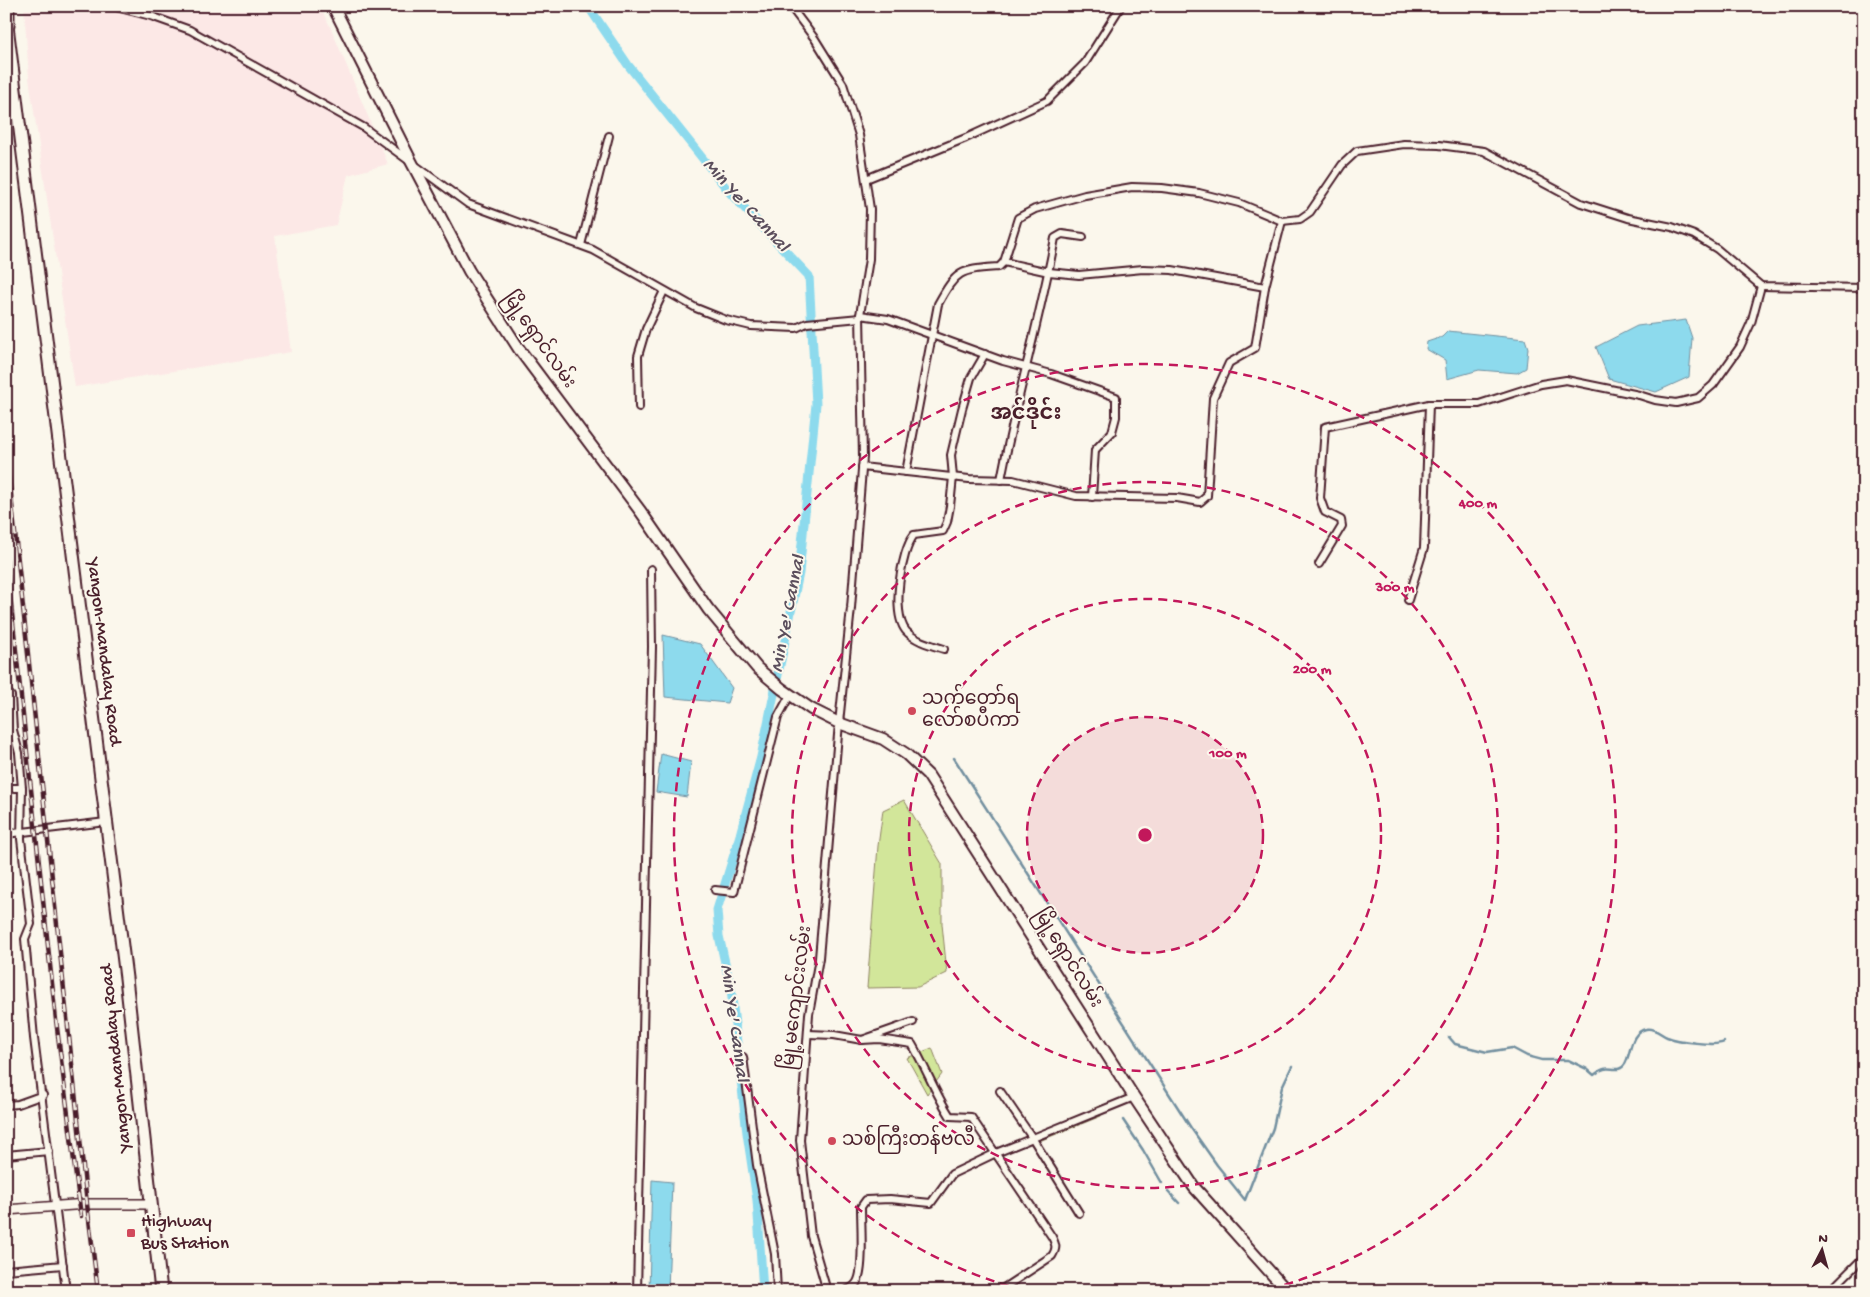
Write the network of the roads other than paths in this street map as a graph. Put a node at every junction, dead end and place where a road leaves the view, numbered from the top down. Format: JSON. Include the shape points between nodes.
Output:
{"nodes":[{"id":1,"x":8,"y":6,"type":"edge"},
{"id":2,"x":112,"y":6,"type":"edge"},
{"id":3,"x":333,"y":6,"type":"edge"},
{"id":4,"x":790,"y":6,"type":"edge"},
{"id":5,"x":1121,"y":6,"type":"edge"},
{"id":6,"x":7,"y":22,"type":"edge"},
{"id":7,"x":609,"y":136,"type":"dead end"},
{"id":8,"x":411,"y":161,"type":"junction"},
{"id":9,"x":866,"y":179,"type":"junction"},
{"id":10,"x":1282,"y":221,"type":"junction"},
{"id":11,"x":1083,"y":237,"type":"dead end"},
{"id":12,"x":581,"y":246,"type":"junction"},
{"id":13,"x":1004,"y":262,"type":"junction"},
{"id":14,"x":1049,"y":272,"type":"junction"},
{"id":15,"x":1761,"y":286,"type":"junction"},
{"id":16,"x":1265,"y":287,"type":"junction"},
{"id":17,"x":1864,"y":288,"type":"edge"},
{"id":18,"x":664,"y":291,"type":"junction"},
{"id":19,"x":860,"y":316,"type":"junction"},
{"id":20,"x":932,"y":334,"type":"junction"},
{"id":21,"x":985,"y":354,"type":"junction"},
{"id":22,"x":1026,"y":367,"type":"junction"},
{"id":23,"x":1429,"y":404,"type":"junction"},
{"id":24,"x":639,"y":407,"type":"dead end"},
{"id":25,"x":862,"y":467,"type":"junction"},
{"id":26,"x":906,"y":472,"type":"junction"},
{"id":27,"x":953,"y":477,"type":"junction"},
{"id":28,"x":1000,"y":480,"type":"junction"},
{"id":29,"x":1092,"y":497,"type":"junction"},
{"id":30,"x":1319,"y":564,"type":"dead end"},
{"id":31,"x":651,"y":569,"type":"dead end"},
{"id":32,"x":1408,"y":600,"type":"dead end"},
{"id":33,"x":944,"y":649,"type":"dead end"},
{"id":34,"x":6,"y":691,"type":"edge"},
{"id":35,"x":786,"y":692,"type":"junction"},
{"id":36,"x":839,"y":723,"type":"junction"},
{"id":37,"x":6,"y":735,"type":"edge"},
{"id":38,"x":15,"y":738,"type":"junction"},
{"id":39,"x":6,"y":788,"type":"edge"},
{"id":40,"x":22,"y":788,"type":"junction"},
{"id":41,"x":106,"y":822,"type":"junction"},
{"id":42,"x":22,"y":832,"type":"junction"},
{"id":43,"x":6,"y":834,"type":"edge"},
{"id":44,"x":715,"y":890,"type":"dead end"},
{"id":45,"x":913,"y":1022,"type":"dead end"},
{"id":46,"x":808,"y":1034,"type":"junction"},
{"id":47,"x":862,"y":1040,"type":"junction"},
{"id":48,"x":743,"y":1057,"type":"dead end"},
{"id":49,"x":1000,"y":1091,"type":"dead end"},
{"id":50,"x":43,"y":1095,"type":"junction"},
{"id":51,"x":1134,"y":1097,"type":"junction"},
{"id":52,"x":6,"y":1105,"type":"edge"},
{"id":53,"x":1033,"y":1139,"type":"junction"},
{"id":54,"x":49,"y":1151,"type":"junction"},
{"id":55,"x":996,"y":1153,"type":"junction"},
{"id":56,"x":6,"y":1155,"type":"edge"},
{"id":57,"x":151,"y":1204,"type":"junction"},
{"id":58,"x":56,"y":1207,"type":"junction"},
{"id":59,"x":6,"y":1210,"type":"edge"},
{"id":60,"x":1079,"y":1213,"type":"dead end"},
{"id":61,"x":1864,"y":1257,"type":"edge"},
{"id":62,"x":63,"y":1265,"type":"junction"},
{"id":63,"x":6,"y":1270,"type":"edge"},
{"id":64,"x":6,"y":1281,"type":"edge"},
{"id":65,"x":7,"y":1291,"type":"edge"},
{"id":66,"x":66,"y":1291,"type":"edge"},
{"id":67,"x":161,"y":1291,"type":"edge"},
{"id":68,"x":637,"y":1291,"type":"edge"},
{"id":69,"x":777,"y":1291,"type":"edge"},
{"id":70,"x":827,"y":1291,"type":"edge"},
{"id":71,"x":846,"y":1291,"type":"edge"},
{"id":72,"x":999,"y":1291,"type":"edge"},
{"id":73,"x":1287,"y":1291,"type":"edge"},
{"id":74,"x":1830,"y":1291,"type":"edge"}],
"edges":[{"from":1,"to":6,"type":"highway","name":"Yangon-Mandalay Road"},
{"from":2,"to":8,"type":"street","via":[[190,30],[363,127]]},
{"from":3,"to":8,"type":"main road","name":"မြို့ရှောင်လမ်း"},
{"from":4,"to":9,"type":"street","name":"မြို့မကျောင်းလမ်း","via":[[843,84],[860,135]]},
{"from":5,"to":9,"type":"street","via":[[1085,63],[1047,101]]},
{"from":6,"to":41,"type":"highway","name":"Yangon-Mandalay Road"},
{"from":7,"to":12,"type":"street"},
{"from":8,"to":12,"type":"street","via":[[468,204]]},
{"from":8,"to":35,"type":"main road","name":"မြို့ရှောင်လမ်း","via":[[469,271],[519,349],[641,512],[708,609],[757,668]]},
{"from":9,"to":19,"type":"street","name":"မြို့မကျောင်းလမ်း","via":[[870,209],[869,259]]},
{"from":10,"to":13,"type":"street","via":[[1239,203],[1199,193],[1132,187],[1085,195],[1036,209],[1018,218]]},
{"from":10,"to":15,"type":"street","via":[[1300,219],[1310,212],[1342,165],[1357,151],[1404,144],[1439,145],[1484,152],[1581,203],[1694,235]]},
{"from":10,"to":16,"type":"street"},
{"from":11,"to":14,"type":"street","via":[[1062,234],[1055,238]]},
{"from":12,"to":18,"type":"street"},
{"from":13,"to":14,"type":"street"},
{"from":13,"to":20,"type":"street","via":[[999,267],[960,273],[938,304]]},
{"from":14,"to":16,"type":"street","via":[[1079,275],[1143,269],[1172,270]]},
{"from":14,"to":22,"type":"street"},
{"from":15,"to":17,"type":"street"},
{"from":15,"to":23,"type":"street","via":[[1751,323],[1740,347],[1713,386],[1698,398],[1676,403],[1566,380],[1541,384],[1479,404]]},
{"from":16,"to":29,"type":"street","via":[[1255,348],[1229,363],[1213,398],[1207,496],[1200,502],[1177,498]]},
{"from":18,"to":19,"type":"street","via":[[696,308],[751,326],[796,328],[807,323]]},
{"from":18,"to":24,"type":"street","via":[[646,328],[638,356]]},
{"from":19,"to":20,"type":"street","via":[[888,319]]},
{"from":19,"to":25,"type":"street","name":"မြို့မကျောင်းလမ်း"},
{"from":20,"to":21,"type":"street"},
{"from":20,"to":26,"type":"street"},
{"from":21,"to":22,"type":"street"},
{"from":21,"to":27,"type":"street","via":[[971,378],[950,455]]},
{"from":22,"to":28,"type":"street"},
{"from":22,"to":29,"type":"street","via":[[1116,397],[1112,432],[1095,450]]},
{"from":23,"to":30,"type":"street","via":[[1325,427],[1320,498],[1325,512],[1341,520],[1342,526]]},
{"from":23,"to":32,"type":"street","via":[[1424,548]]},
{"from":25,"to":26,"type":"street"},
{"from":25,"to":36,"type":"street","name":"မြို့မကျောင်းလမ်း"},
{"from":26,"to":27,"type":"street"},
{"from":27,"to":28,"type":"street"},
{"from":27,"to":33,"type":"street","via":[[943,530],[914,535],[909,541],[898,602],[905,630]]},
{"from":28,"to":29,"type":"street"},
{"from":31,"to":68,"type":"street","via":[[652,647]]},
{"from":34,"to":38,"type":"street","via":[[11,696]]},
{"from":35,"to":36,"type":"main road","name":"မြို့ရှောင်လမ်း"},
{"from":35,"to":44,"type":"street","via":[[734,892]]},
{"from":36,"to":46,"type":"street","name":"မြို့မကျောင်းလမ်း","via":[[819,958]]},
{"from":36,"to":51,"type":"main road","name":"မြို့ရှောင်လမ်း","via":[[883,739],[906,754],[928,776]]},
{"from":37,"to":38,"type":"street"},
{"from":38,"to":40,"type":"street"},
{"from":39,"to":40,"type":"street"},
{"from":40,"to":42,"type":"street"},
{"from":41,"to":42,"type":"street"},
{"from":41,"to":57,"type":"highway","name":"Yangon-Mandalay Road"},
{"from":42,"to":43,"type":"street"},
{"from":42,"to":50,"type":"street","via":[[31,924],[25,939]]},
{"from":45,"to":47,"type":"street"},
{"from":46,"to":47,"type":"street"},
{"from":46,"to":70,"type":"street","name":"မြို့မကျောင်းလမ်း","via":[[800,1140],[810,1236]]},
{"from":47,"to":55,"type":"street","via":[[912,1044],[950,1116],[971,1117]]},
{"from":48,"to":69,"type":"street"},
{"from":49,"to":53,"type":"street"},
{"from":50,"to":52,"type":"street"},
{"from":50,"to":54,"type":"street"},
{"from":51,"to":53,"type":"street"},
{"from":51,"to":73,"type":"main road","name":"မြို့ရှောင်လမ်း","via":[[1194,1187]]},
{"from":53,"to":55,"type":"street"},
{"from":53,"to":60,"type":"street"},
{"from":54,"to":56,"type":"street"},
{"from":54,"to":58,"type":"street"},
{"from":55,"to":71,"type":"street","via":[[952,1174],[931,1203],[890,1198],[866,1200],[861,1207],[858,1282]]},
{"from":55,"to":72,"type":"street","via":[[1056,1246],[1052,1256]]},
{"from":57,"to":58,"type":"street"},
{"from":57,"to":67,"type":"highway","name":"Yangon-Mandalay Road"},
{"from":58,"to":59,"type":"street"},
{"from":58,"to":62,"type":"street"},
{"from":61,"to":74,"type":"street"},
{"from":62,"to":63,"type":"street"},
{"from":62,"to":66,"type":"street"},
{"from":64,"to":65,"type":"street"}]}
